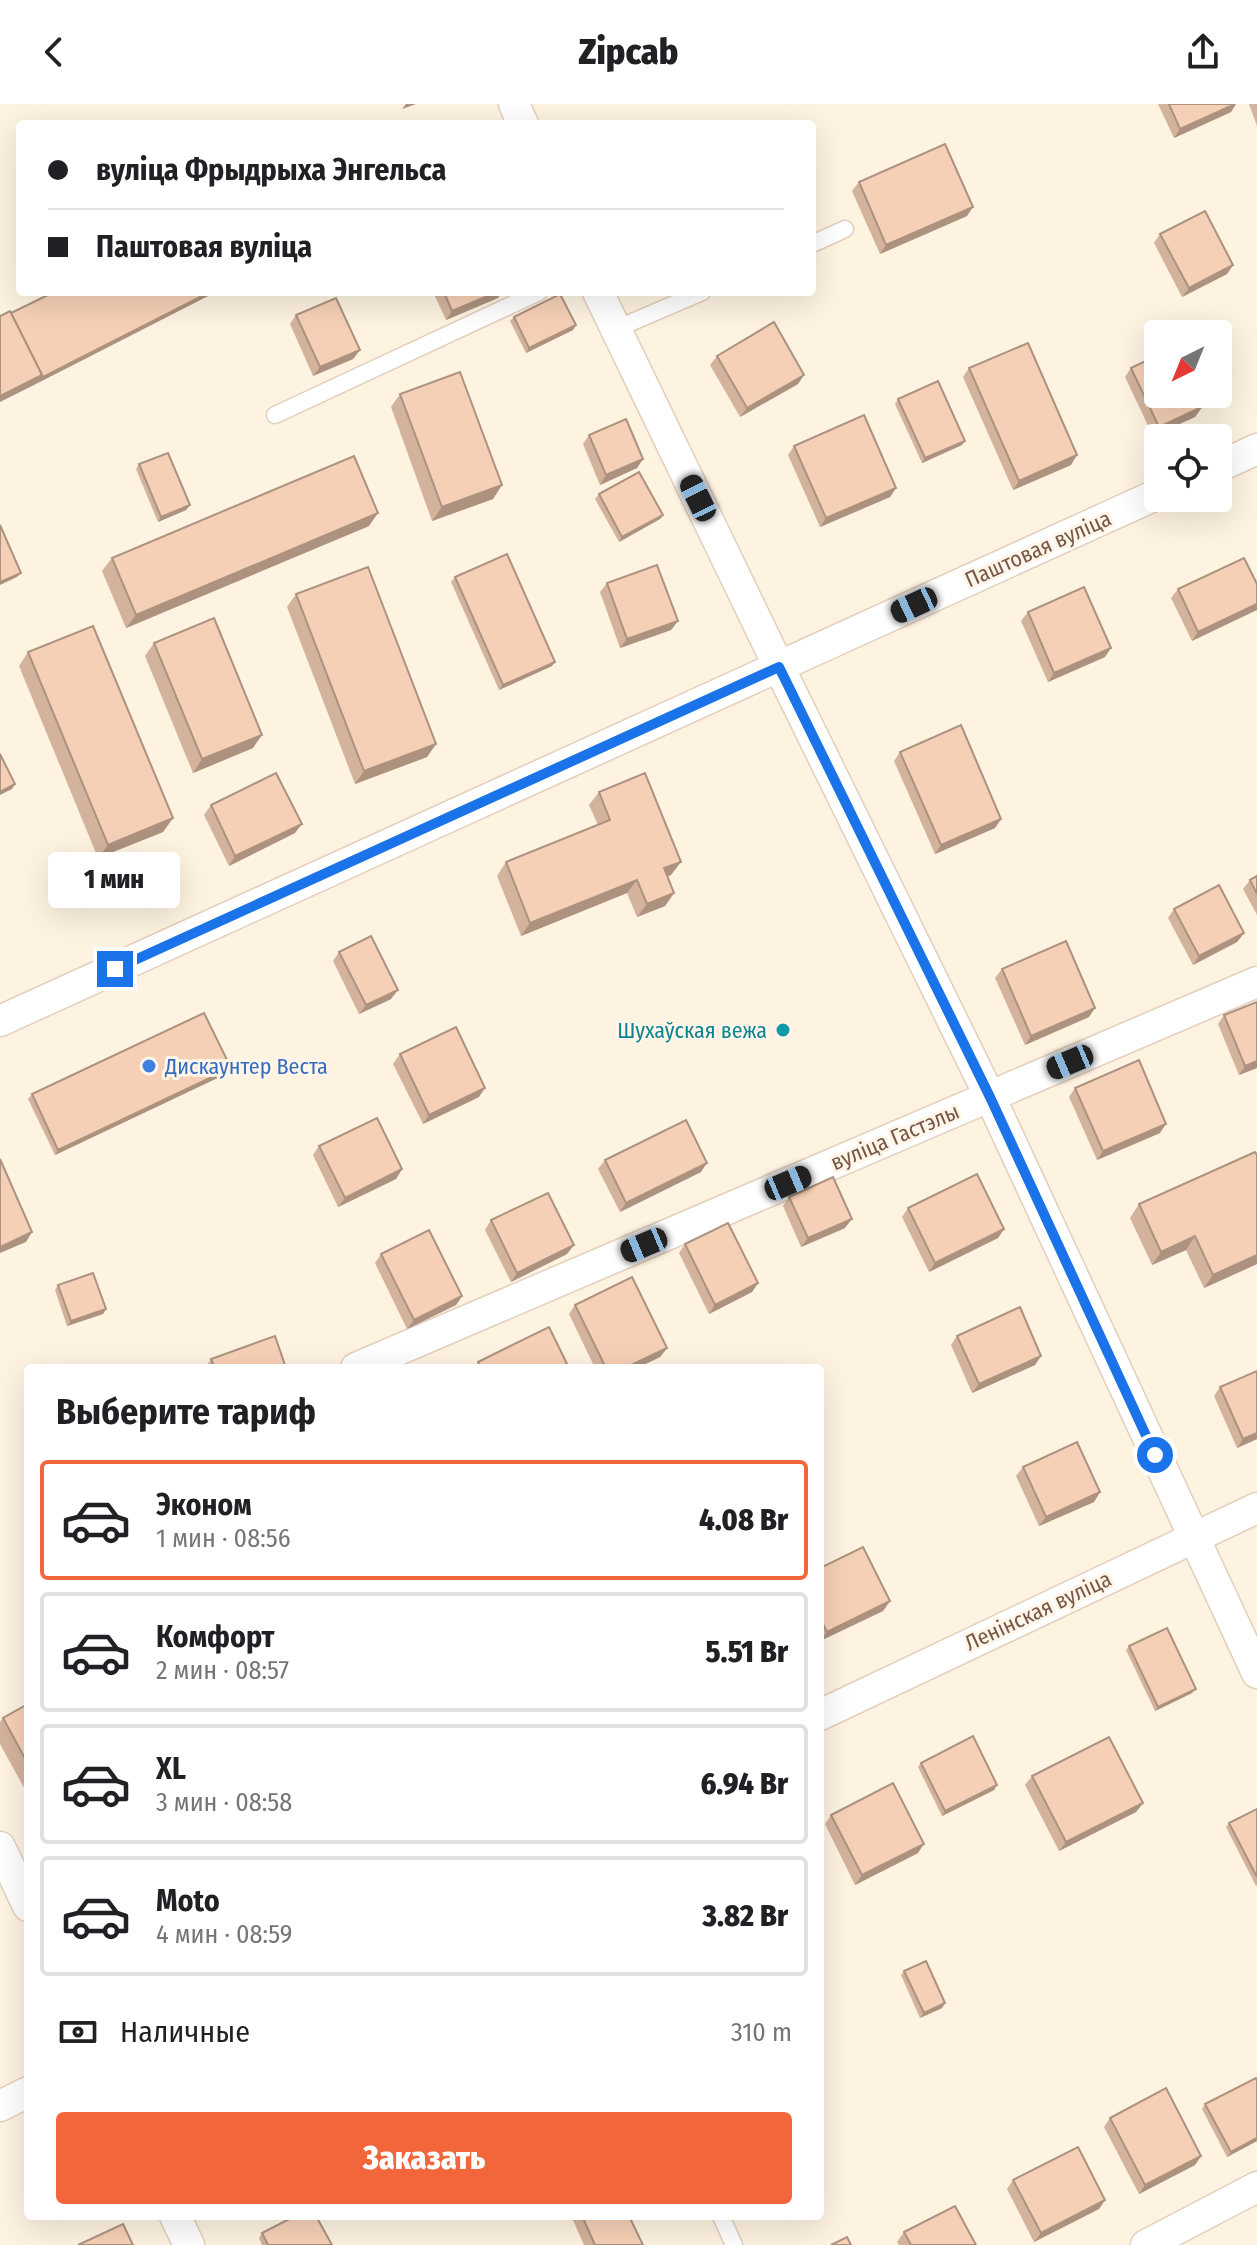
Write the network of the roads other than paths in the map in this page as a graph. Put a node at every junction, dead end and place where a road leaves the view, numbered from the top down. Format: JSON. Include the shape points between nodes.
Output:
{"nodes":[{"id":1,"x":845,"y":229,"type":"dead end"},
{"id":2,"x":816,"y":242,"type":"edge"},
{"id":3,"x":530,"y":296,"type":"edge"},
{"id":4,"x":600,"y":296,"type":"edge"},
{"id":5,"x":693,"y":296,"type":"edge"},
{"id":6,"x":616,"y":329,"type":"junction"},
{"id":7,"x":275,"y":415,"type":"dead end"},
{"id":8,"x":1257,"y":449,"type":"edge"},
{"id":9,"x":1232,"y":461,"type":"edge"},
{"id":10,"x":1144,"y":500,"type":"edge"},
{"id":11,"x":779,"y":667,"type":"junction"},
{"id":12,"x":1257,"y":982,"type":"edge"},
{"id":13,"x":0,"y":1021,"type":"edge"},
{"id":14,"x":990,"y":1097,"type":"junction"},
{"id":15,"x":365,"y":1364,"type":"edge"},
{"id":16,"x":1257,"y":1508,"type":"edge"},
{"id":17,"x":1193,"y":1537,"type":"junction"},
{"id":18,"x":1257,"y":1673,"type":"edge"},
{"id":19,"x":824,"y":1713,"type":"edge"},
{"id":20,"x":0,"y":1847,"type":"edge"},
{"id":21,"x":24,"y":1898,"type":"edge"},
{"id":22,"x":24,"y":2094,"type":"edge"},
{"id":23,"x":0,"y":2106,"type":"edge"},
{"id":24,"x":1257,"y":2187,"type":"edge"},
{"id":25,"x":177,"y":2220,"type":"edge"},
{"id":26,"x":723,"y":2220,"type":"edge"},
{"id":27,"x":189,"y":2245,"type":"edge"},
{"id":28,"x":734,"y":2245,"type":"edge"},
{"id":29,"x":1146,"y":2245,"type":"edge"}],
"edges":[{"from":1,"to":2,"type":"lane"},
{"from":3,"to":7,"type":"lane"},
{"from":4,"to":6,"type":"street"},
{"from":5,"to":6,"type":"lane"},
{"from":6,"to":11,"type":"street"},
{"from":8,"to":9,"type":"street"},
{"from":10,"to":11,"type":"street","name":"Паштовая вуліца"},
{"from":11,"to":13,"type":"street","name":"Паштовая вуліца"},
{"from":11,"to":14,"type":"street"},
{"from":12,"to":14,"type":"street","name":"вуліца Гастэлы"},
{"from":14,"to":15,"type":"street","name":"вуліца Гастэлы"},
{"from":14,"to":17,"type":"street"},
{"from":16,"to":17,"type":"street","name":"Ленінская вуліца"},
{"from":17,"to":18,"type":"street"},
{"from":17,"to":19,"type":"street","name":"Ленінская вуліца"},
{"from":20,"to":21,"type":"street"},
{"from":22,"to":23,"type":"street"},
{"from":24,"to":29,"type":"street"},
{"from":25,"to":27,"type":"street"},
{"from":26,"to":28,"type":"lane"}]}
